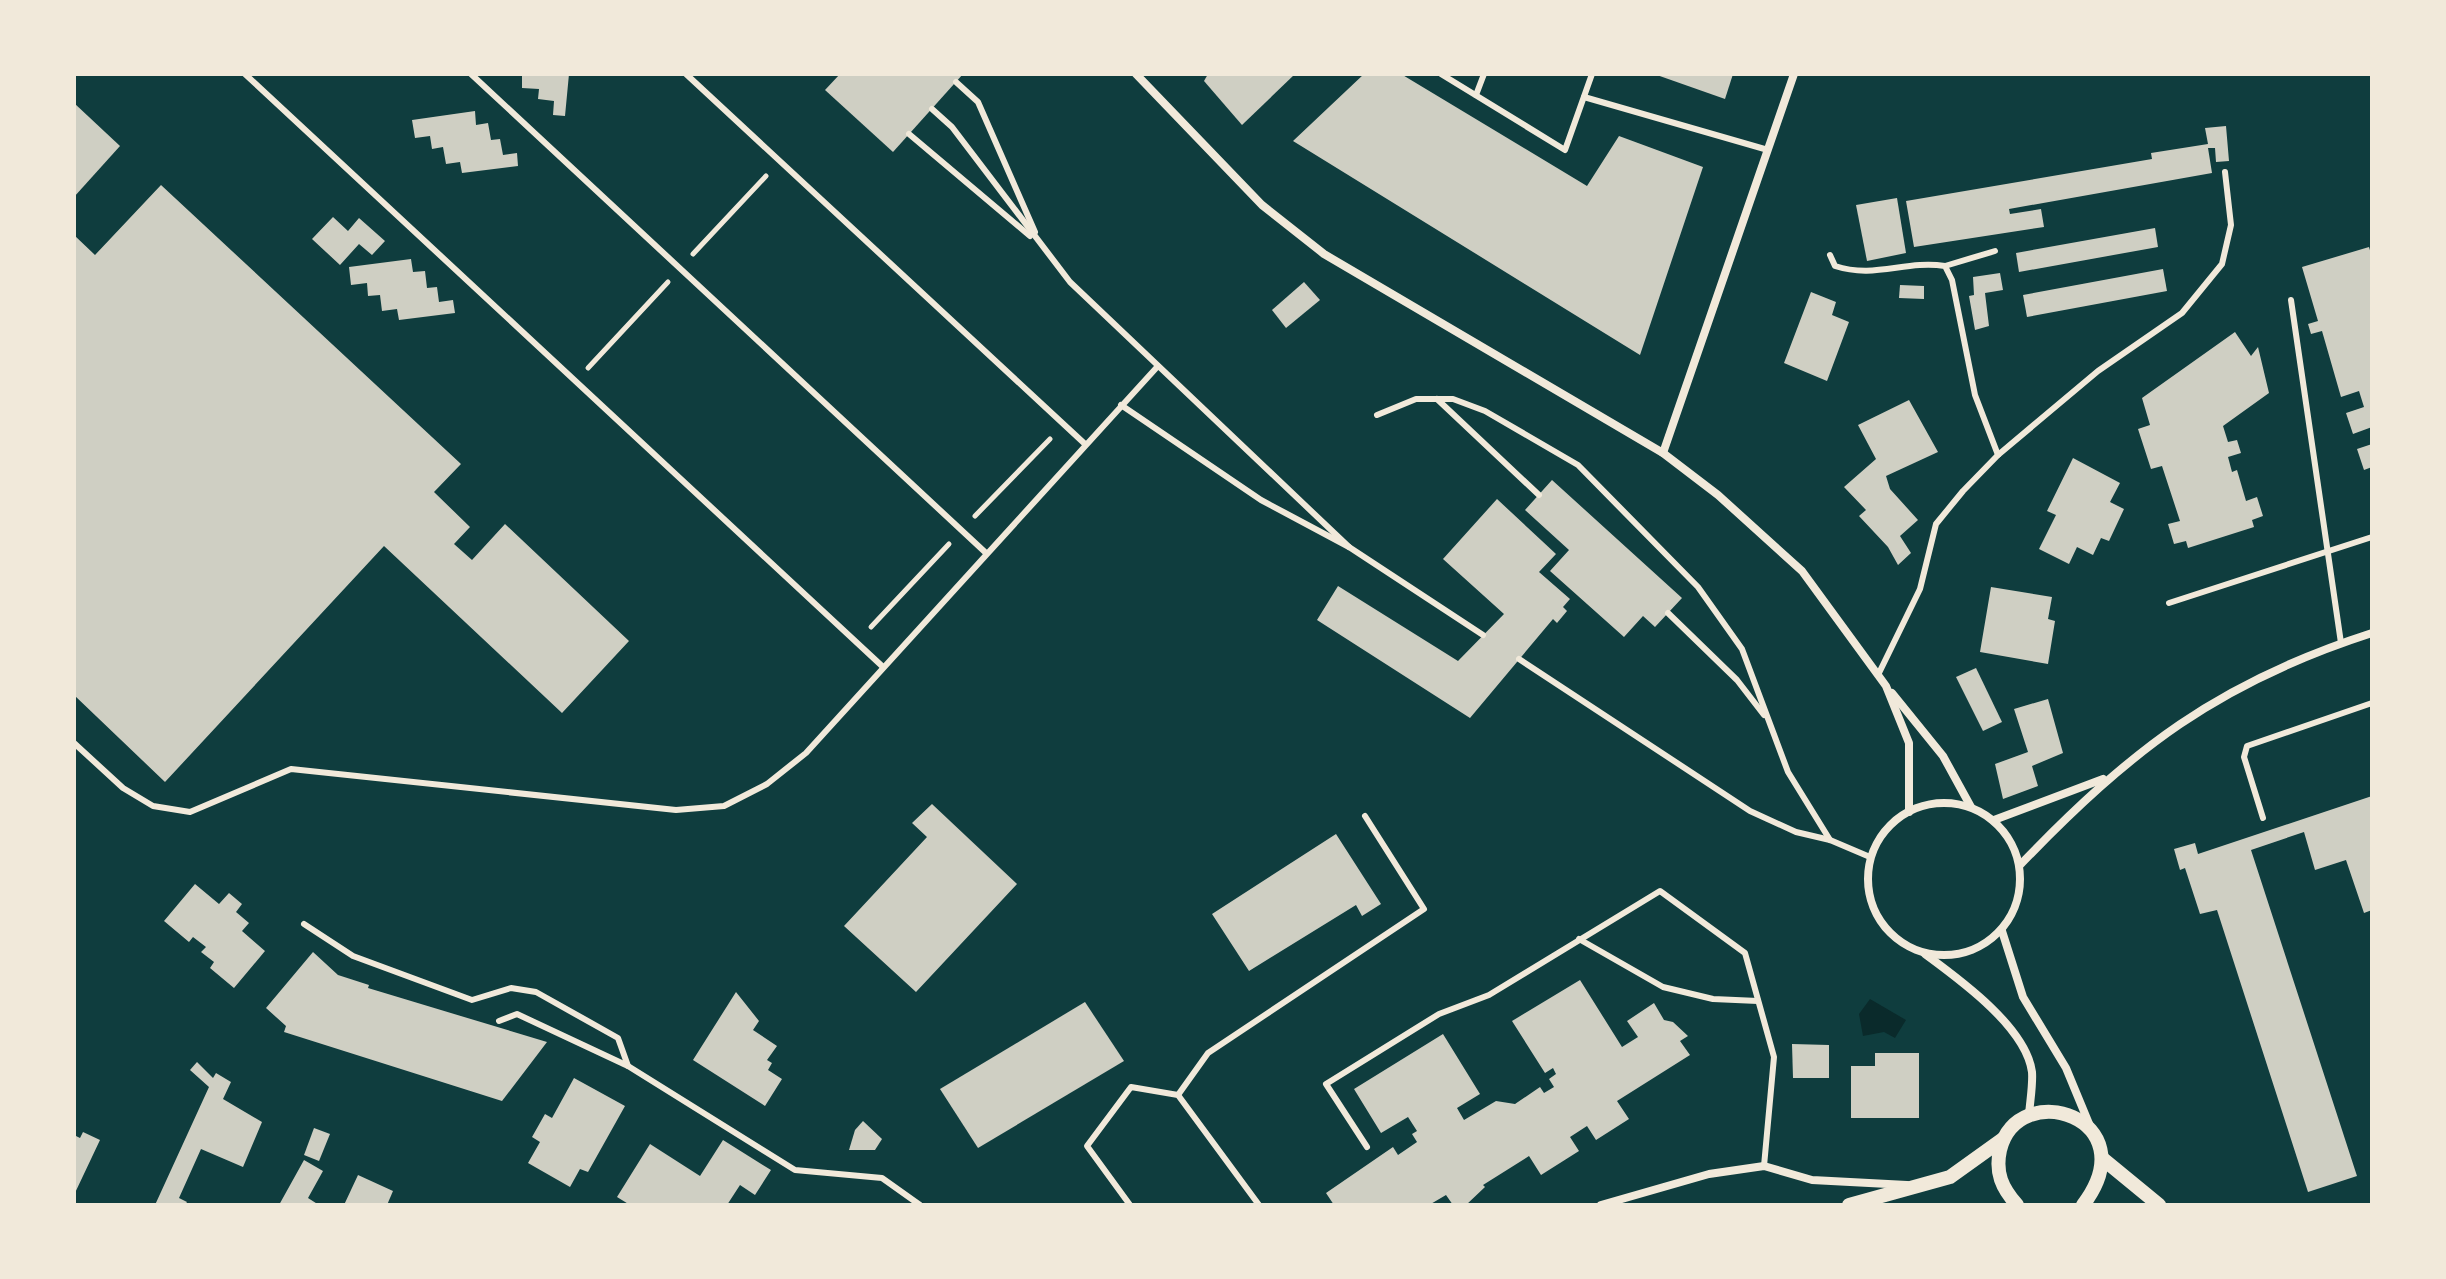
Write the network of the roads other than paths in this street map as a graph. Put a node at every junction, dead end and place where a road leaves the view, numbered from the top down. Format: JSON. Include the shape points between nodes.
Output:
{"nodes":[{"id":1,"x":245,"y":74,"type":"edge"},
{"id":2,"x":471,"y":74,"type":"edge"},
{"id":3,"x":686,"y":74,"type":"edge"},
{"id":4,"x":1136,"y":74,"type":"edge"},
{"id":5,"x":1441,"y":74,"type":"edge"},
{"id":6,"x":1484,"y":74,"type":"edge"},
{"id":7,"x":1592,"y":74,"type":"edge"},
{"id":8,"x":1794,"y":74,"type":"edge"},
{"id":9,"x":956,"y":82,"type":"dead end"},
{"id":10,"x":1476,"y":95,"type":"junction"},
{"id":11,"x":1584,"y":97,"type":"junction"},
{"id":12,"x":932,"y":109,"type":"dead end"},
{"id":13,"x":909,"y":134,"type":"dead end"},
{"id":14,"x":1768,"y":150,"type":"junction"},
{"id":15,"x":2225,"y":172,"type":"dead end"},
{"id":16,"x":1039,"y":243,"type":"junction"},
{"id":17,"x":1995,"y":251,"type":"dead end"},
{"id":18,"x":1830,"y":255,"type":"dead end"},
{"id":19,"x":1945,"y":266,"type":"junction"},
{"id":20,"x":2291,"y":300,"type":"dead end"},
{"id":21,"x":1158,"y":366,"type":"junction"},
{"id":22,"x":1437,"y":399,"type":"junction"},
{"id":23,"x":1121,"y":405,"type":"junction"},
{"id":24,"x":1377,"y":415,"type":"dead end"},
{"id":25,"x":1085,"y":444,"type":"junction"},
{"id":26,"x":1663,"y":453,"type":"junction"},
{"id":27,"x":1998,"y":455,"type":"junction"},
{"id":28,"x":1539,"y":495,"type":"dead end"},
{"id":29,"x":2372,"y":537,"type":"edge"},
{"id":30,"x":1349,"y":547,"type":"junction"},
{"id":31,"x":2328,"y":550,"type":"junction"},
{"id":32,"x":986,"y":553,"type":"junction"},
{"id":33,"x":2169,"y":603,"type":"dead end"},
{"id":34,"x":1668,"y":613,"type":"dead end"},
{"id":35,"x":2372,"y":633,"type":"edge"},
{"id":36,"x":1483,"y":635,"type":"dead end"},
{"id":37,"x":2341,"y":643,"type":"junction"},
{"id":38,"x":1519,"y":659,"type":"dead end"},
{"id":39,"x":882,"y":666,"type":"junction"},
{"id":40,"x":1879,"y":673,"type":"junction"},
{"id":41,"x":1886,"y":686,"type":"junction"},
{"id":42,"x":2372,"y":703,"type":"edge"},
{"id":43,"x":1769,"y":721,"type":"junction"},
{"id":44,"x":74,"y":743,"type":"edge"},
{"id":45,"x":2108,"y":777,"type":"junction"},
{"id":46,"x":1971,"y":807,"type":"junction"},
{"id":47,"x":1909,"y":812,"type":"junction"},
{"id":48,"x":1365,"y":816,"type":"dead end"},
{"id":49,"x":2263,"y":818,"type":"dead end"},
{"id":50,"x":1994,"y":820,"type":"junction"},
{"id":51,"x":1830,"y":840,"type":"junction"},
{"id":52,"x":1870,"y":857,"type":"junction"},
{"id":53,"x":2020,"y":865,"type":"junction"},
{"id":54,"x":304,"y":924,"type":"dead end"},
{"id":55,"x":2002,"y":931,"type":"junction"},
{"id":56,"x":1579,"y":939,"type":"junction"},
{"id":57,"x":1924,"y":954,"type":"junction"},
{"id":58,"x":1758,"y":1001,"type":"junction"},
{"id":59,"x":499,"y":1021,"type":"dead end"},
{"id":60,"x":628,"y":1066,"type":"junction"},
{"id":61,"x":1178,"y":1095,"type":"junction"},
{"id":62,"x":2029,"y":1115,"type":"junction"},
{"id":63,"x":2092,"y":1131,"type":"junction"},
{"id":64,"x":2003,"y":1139,"type":"junction"},
{"id":65,"x":1367,"y":1147,"type":"dead end"},
{"id":66,"x":2103,"y":1159,"type":"junction"},
{"id":67,"x":1764,"y":1166,"type":"junction"},
{"id":68,"x":1920,"y":1185,"type":"junction"},
{"id":69,"x":920,"y":1205,"type":"edge"},
{"id":70,"x":1130,"y":1205,"type":"edge"},
{"id":71,"x":1259,"y":1205,"type":"edge"},
{"id":72,"x":1601,"y":1205,"type":"edge"},
{"id":73,"x":1849,"y":1205,"type":"edge"},
{"id":74,"x":2017,"y":1205,"type":"edge"},
{"id":75,"x":2083,"y":1205,"type":"edge"},
{"id":76,"x":2159,"y":1205,"type":"edge"}],
"edges":[{"from":1,"to":39,"type":"lane"},
{"from":2,"to":32,"type":"lane"},
{"from":3,"to":25,"type":"lane"},
{"from":4,"to":26,"type":"street","via":[[1262,205],[1324,254]]},
{"from":5,"to":10,"type":"lane"},
{"from":6,"to":10,"type":"lane"},
{"from":7,"to":11,"type":"lane"},
{"from":8,"to":14,"type":"street"},
{"from":9,"to":16,"type":"lane","via":[[978,102]]},
{"from":10,"to":11,"type":"lane","via":[[1565,150]]},
{"from":11,"to":14,"type":"lane"},
{"from":12,"to":16,"type":"lane","via":[[952,127]]},
{"from":13,"to":16,"type":"lane"},
{"from":14,"to":26,"type":"street"},
{"from":15,"to":27,"type":"lane","via":[[2231,225],[2222,264],[2182,313],[2098,371]]},
{"from":16,"to":21,"type":"lane","via":[[1070,282]]},
{"from":17,"to":19,"type":"lane"},
{"from":18,"to":19,"type":"lane","via":[[1835,266],[1858,273]]},
{"from":19,"to":27,"type":"lane","via":[[1975,395]]},
{"from":20,"to":31,"type":"lane"},
{"from":21,"to":23,"type":"lane"},
{"from":21,"to":30,"type":"lane"},
{"from":22,"to":24,"type":"lane","via":[[1416,399]]},
{"from":22,"to":28,"type":"lane"},
{"from":22,"to":43,"type":"lane","via":[[1485,411],[1578,465],[1698,587],[1742,649]]},
{"from":23,"to":25,"type":"lane"},
{"from":23,"to":30,"type":"lane","via":[[1261,500]]},
{"from":25,"to":32,"type":"lane"},
{"from":26,"to":40,"type":"street","via":[[1802,571]]},
{"from":27,"to":40,"type":"lane","via":[[1936,524],[1920,589]]},
{"from":29,"to":31,"type":"lane"},
{"from":30,"to":36,"type":"lane"},
{"from":31,"to":33,"type":"lane"},
{"from":31,"to":37,"type":"lane"},
{"from":32,"to":39,"type":"lane"},
{"from":34,"to":43,"type":"lane","via":[[1737,680]]},
{"from":35,"to":37,"type":"street"},
{"from":37,"to":45,"type":"street","via":[[2227,693]]},
{"from":38,"to":51,"type":"lane","via":[[1750,811],[1796,832]]},
{"from":39,"to":44,"type":"lane","via":[[806,753],[767,784],[724,806],[676,810],[291,769],[190,812],[153,806],[123,788]]},
{"from":40,"to":41,"type":"street"},
{"from":41,"to":46,"type":"street","via":[[1943,756]]},
{"from":41,"to":47,"type":"street","via":[[1909,743]]},
{"from":42,"to":49,"type":"lane","via":[[2247,746],[2244,757]]},
{"from":43,"to":51,"type":"lane","via":[[1788,772]]},
{"from":45,"to":50,"type":"street"},
{"from":45,"to":53,"type":"street"},
{"from":46,"to":47,"type":"street","via":[[1950,802]]},
{"from":46,"to":50,"type":"street"},
{"from":47,"to":52,"type":"street","via":[[1889,826]]},
{"from":48,"to":61,"type":"lane","via":[[1424,909],[1208,1053]]},
{"from":50,"to":53,"type":"street","via":[[2011,840]]},
{"from":51,"to":52,"type":"lane"},
{"from":52,"to":57,"type":"street","via":[[1870,898],[1881,923],[1900,942]]},
{"from":53,"to":55,"type":"street","via":[[2021,889]]},
{"from":54,"to":60,"type":"lane","via":[[353,956],[472,1000],[511,988],[536,992],[618,1038]]},
{"from":55,"to":57,"type":"street","via":[[1957,955]]},
{"from":55,"to":63,"type":"street","via":[[2023,997],[2066,1068]]},
{"from":56,"to":58,"type":"lane","via":[[1663,987],[1713,999]]},
{"from":56,"to":58,"type":"lane","via":[[1660,891],[1745,953]]},
{"from":56,"to":65,"type":"lane","via":[[1489,995],[1439,1014],[1326,1084]]},
{"from":57,"to":62,"type":"street","via":[[1960,980],[2021,1046],[2032,1070]]},
{"from":58,"to":67,"type":"lane","via":[[1774,1057]]},
{"from":59,"to":60,"type":"lane","via":[[517,1014]]},
{"from":60,"to":69,"type":"lane","via":[[795,1170],[882,1178]]},
{"from":61,"to":70,"type":"lane","via":[[1131,1087],[1087,1146]]},
{"from":61,"to":71,"type":"lane"},
{"from":62,"to":63,"type":"street","via":[[2052,1111],[2074,1117]]},
{"from":62,"to":64,"type":"street"},
{"from":63,"to":66,"type":"street"},
{"from":64,"to":68,"type":"street","via":[[1950,1177]]},
{"from":64,"to":74,"type":"street","via":[[1996,1165],[2003,1190]]},
{"from":66,"to":75,"type":"street","via":[[2098,1185]]},
{"from":66,"to":76,"type":"street"},
{"from":67,"to":68,"type":"street","via":[[1812,1180]]},
{"from":67,"to":72,"type":"street","via":[[1709,1174]]},
{"from":68,"to":73,"type":"street"}]}
